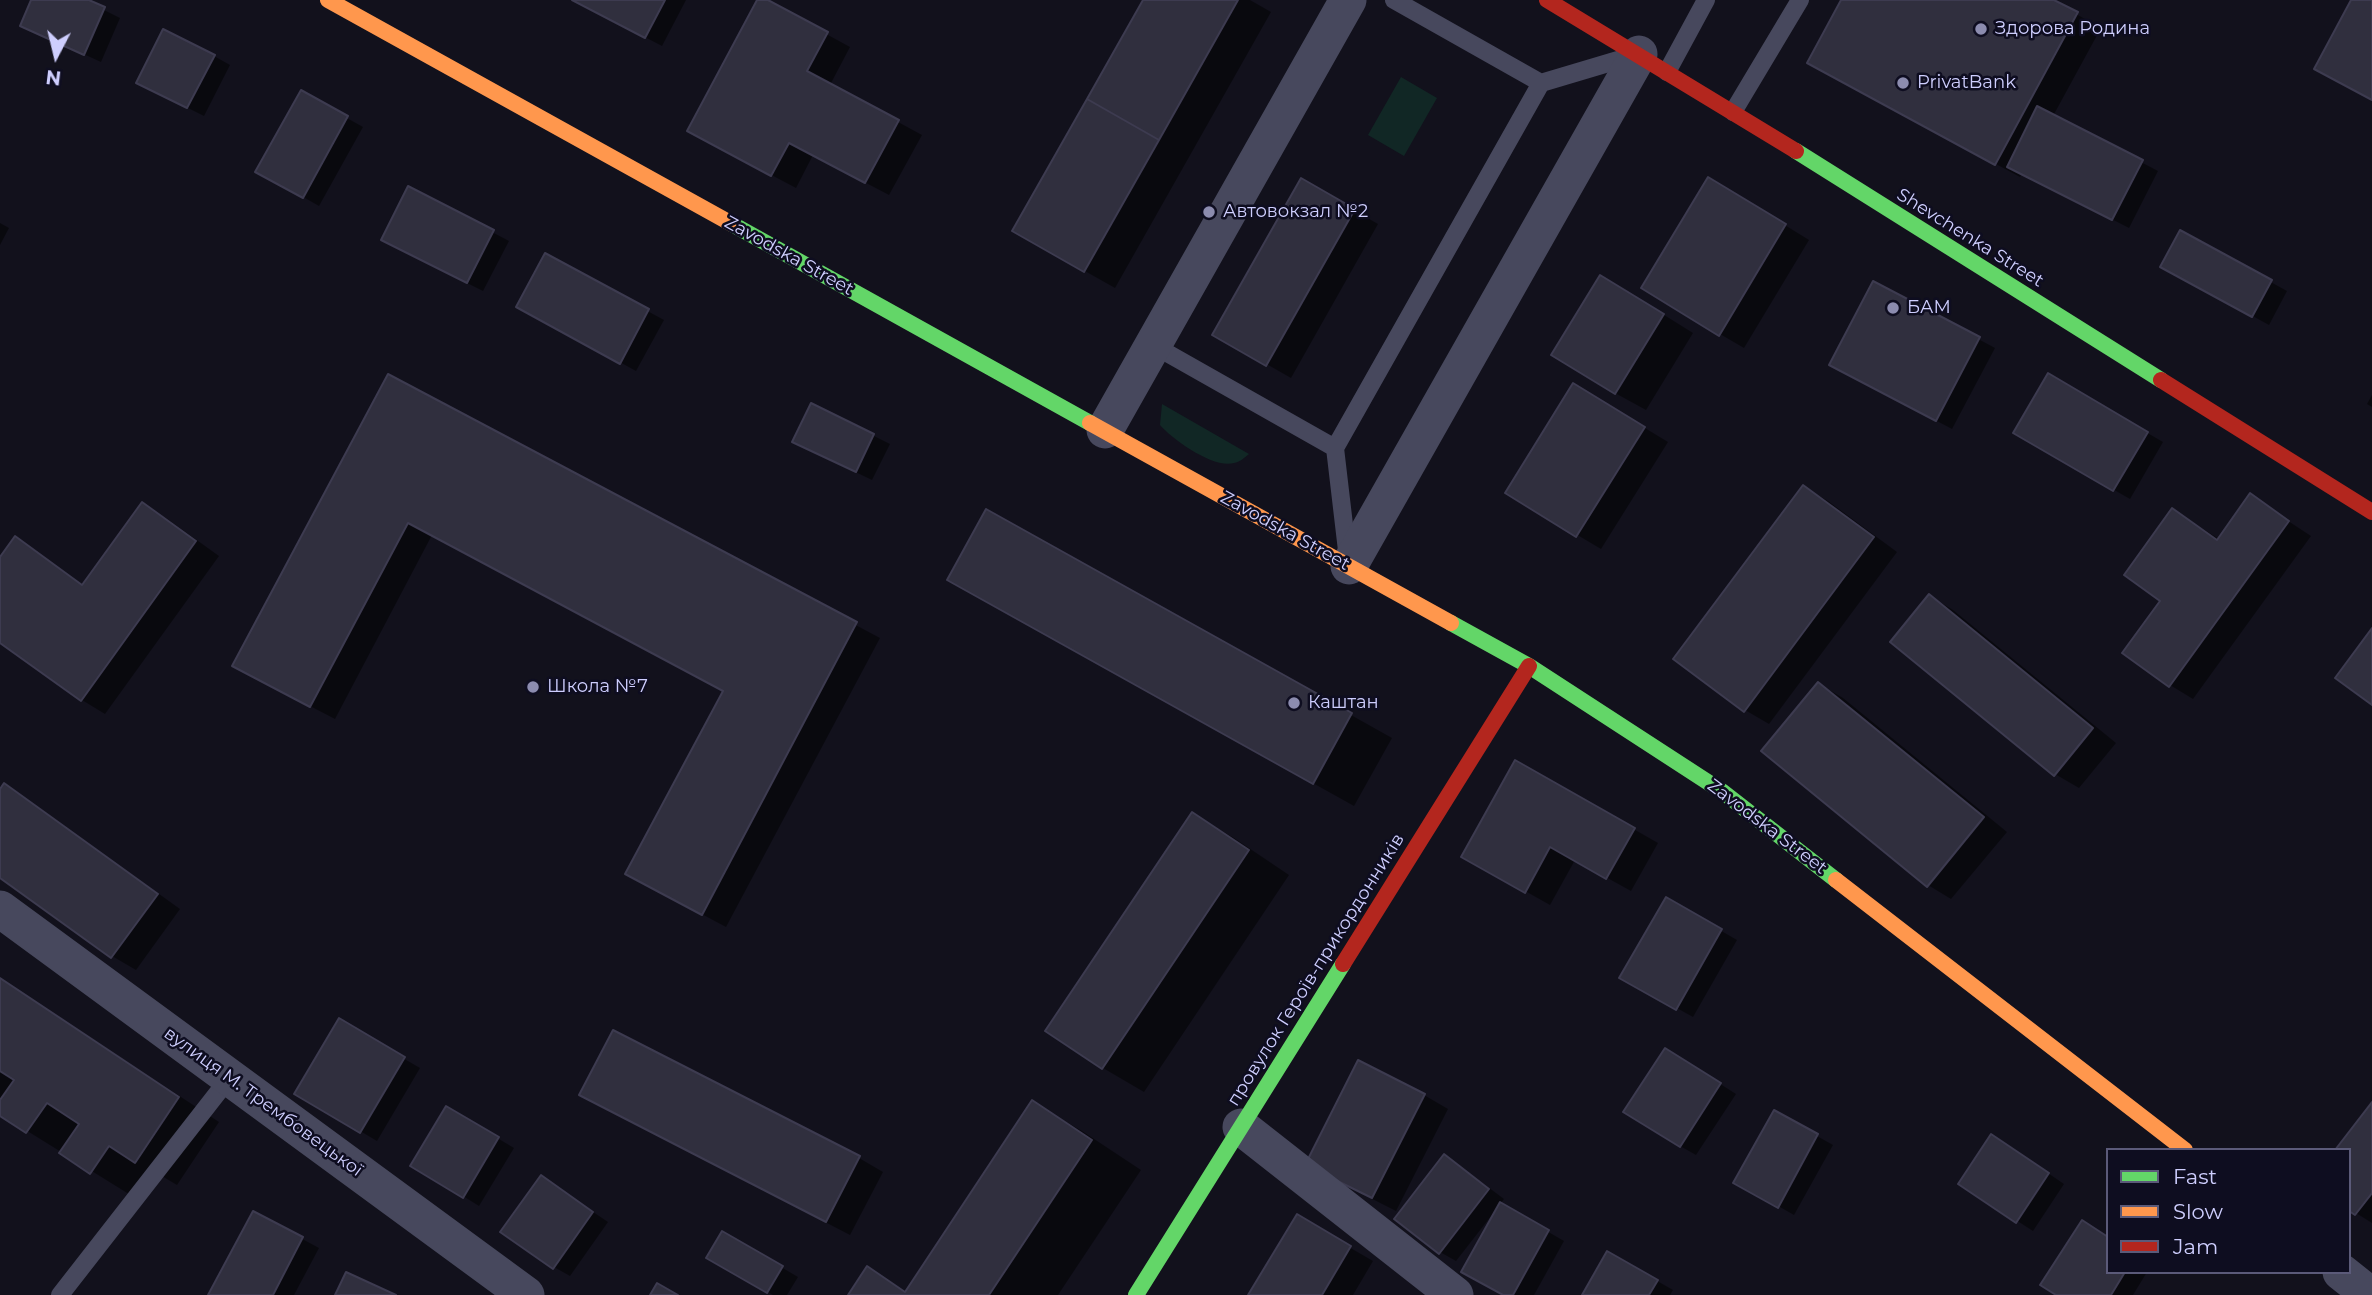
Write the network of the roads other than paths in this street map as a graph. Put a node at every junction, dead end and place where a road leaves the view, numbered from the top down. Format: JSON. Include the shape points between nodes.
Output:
{"nodes":[{"id":1,"x":328,"y":0,"type":"edge"},
{"id":2,"x":1349,"y":0,"type":"edge"},
{"id":3,"x":1394,"y":0,"type":"edge"},
{"id":4,"x":1547,"y":0,"type":"edge"},
{"id":5,"x":1706,"y":0,"type":"edge"},
{"id":6,"x":1800,"y":0,"type":"edge"},
{"id":7,"x":1653,"y":63,"type":"junction"},
{"id":8,"x":1541,"y":83,"type":"junction"},
{"id":9,"x":1733,"y":112,"type":"junction"},
{"id":10,"x":1153,"y":345,"type":"junction"},
{"id":11,"x":1105,"y":430,"type":"junction"},
{"id":12,"x":1335,"y":448,"type":"junction"},
{"id":13,"x":2372,"y":512,"type":"edge"},
{"id":14,"x":1349,"y":566,"type":"junction"},
{"id":15,"x":1529,"y":666,"type":"junction"},
{"id":16,"x":0,"y":909,"type":"edge"},
{"id":17,"x":230,"y":1077,"type":"junction"},
{"id":18,"x":1241,"y":1127,"type":"junction"},
{"id":19,"x":2182,"y":1148,"type":"edge"},
{"id":20,"x":2344,"y":1274,"type":"edge"},
{"id":21,"x":60,"y":1295,"type":"edge"},
{"id":22,"x":526,"y":1295,"type":"edge"},
{"id":23,"x":1136,"y":1295,"type":"edge"},
{"id":24,"x":1455,"y":1295,"type":"edge"},
{"id":25,"x":2370,"y":1295,"type":"edge"}],
"edges":[{"from":1,"to":11,"type":"street","name":"Zavodska Street"},
{"from":2,"to":10,"type":"street"},
{"from":3,"to":8,"type":"lane"},
{"from":4,"to":7,"type":"street","name":"Shevchenka Street"},
{"from":5,"to":7,"type":"lane"},
{"from":6,"to":9,"type":"lane"},
{"from":7,"to":8,"type":"lane"},
{"from":7,"to":9,"type":"street","name":"Shevchenka Street"},
{"from":7,"to":14,"type":"street"},
{"from":8,"to":12,"type":"lane"},
{"from":9,"to":13,"type":"street","name":"Shevchenka Street"},
{"from":10,"to":11,"type":"street"},
{"from":10,"to":12,"type":"lane"},
{"from":11,"to":14,"type":"street","name":"Zavodska Street"},
{"from":12,"to":14,"type":"lane"},
{"from":14,"to":15,"type":"street","name":"Zavodska Street"},
{"from":15,"to":18,"type":"street","name":"провулок Героїв-прикордонників"},
{"from":15,"to":19,"type":"street","name":"Zavodska Street","via":[[1723,792]]},
{"from":16,"to":17,"type":"street","name":"вулиця М. Трембовецької"},
{"from":17,"to":21,"type":"lane"},
{"from":17,"to":22,"type":"street","name":"вулиця М. Трембовецької"},
{"from":18,"to":23,"type":"street","name":"провулок Героїв-прикордонників"},
{"from":18,"to":24,"type":"street"},
{"from":20,"to":25,"type":"street"}]}
